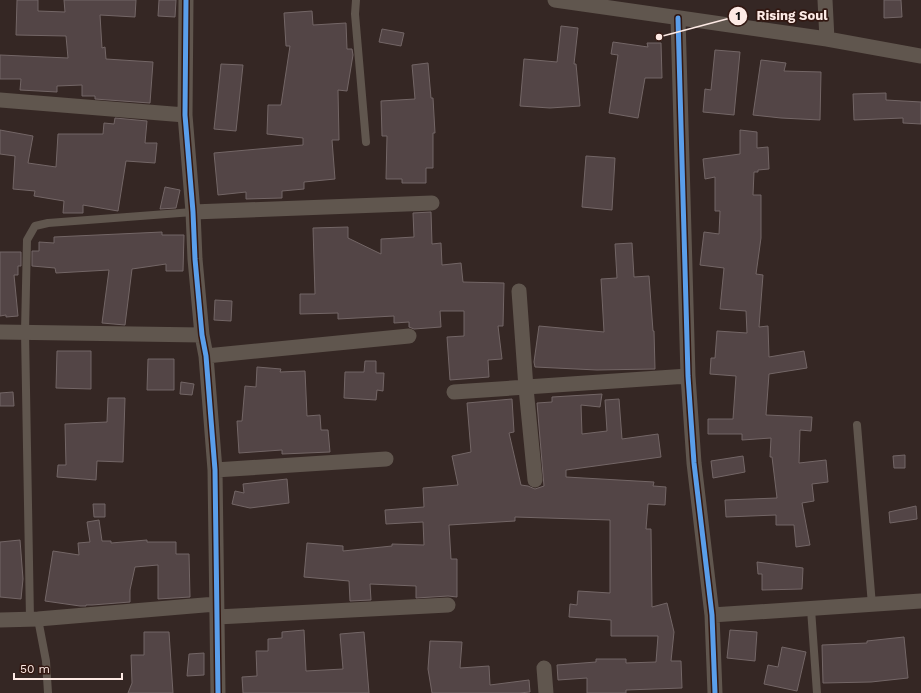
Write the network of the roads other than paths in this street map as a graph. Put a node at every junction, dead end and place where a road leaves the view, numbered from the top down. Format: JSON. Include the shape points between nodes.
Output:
{"nodes":[{"id":1,"x":186,"y":0,"type":"edge"},
{"id":2,"x":356,"y":0,"type":"edge"},
{"id":3,"x":555,"y":0,"type":"edge"},
{"id":4,"x":825,"y":0,"type":"edge"},
{"id":5,"x":640,"y":7,"type":"edge"},
{"id":6,"x":678,"y":18,"type":"junction"},
{"id":7,"x":827,"y":39,"type":"junction"},
{"id":8,"x":921,"y":56,"type":"edge"},
{"id":9,"x":0,"y":100,"type":"edge"},
{"id":10,"x":185,"y":115,"type":"junction"},
{"id":11,"x":366,"y":142,"type":"dead end"},
{"id":12,"x":432,"y":203,"type":"dead end"},
{"id":13,"x":193,"y":212,"type":"junction"},
{"id":14,"x":519,"y":291,"type":"dead end"},
{"id":15,"x":0,"y":332,"type":"edge"},
{"id":16,"x":25,"y":332,"type":"junction"},
{"id":17,"x":202,"y":335,"type":"junction"},
{"id":18,"x":409,"y":336,"type":"dead end"},
{"id":19,"x":206,"y":356,"type":"junction"},
{"id":20,"x":688,"y":376,"type":"junction"},
{"id":21,"x":526,"y":388,"type":"junction"},
{"id":22,"x":454,"y":392,"type":"dead end"},
{"id":23,"x":857,"y":425,"type":"dead end"},
{"id":24,"x":386,"y":459,"type":"dead end"},
{"id":25,"x":214,"y":470,"type":"junction"},
{"id":26,"x":535,"y":480,"type":"dead end"},
{"id":27,"x":921,"y":602,"type":"edge"},
{"id":28,"x":448,"y":605,"type":"dead end"},
{"id":29,"x":872,"y":605,"type":"junction"},
{"id":30,"x":811,"y":609,"type":"junction"},
{"id":31,"x":217,"y":610,"type":"junction"},
{"id":32,"x":712,"y":615,"type":"junction"},
{"id":33,"x":34,"y":619,"type":"junction"},
{"id":34,"x":0,"y":620,"type":"edge"},
{"id":35,"x":544,"y":668,"type":"dead end"},
{"id":36,"x":48,"y":693,"type":"edge"},
{"id":37,"x":218,"y":693,"type":"edge"},
{"id":38,"x":546,"y":693,"type":"edge"},
{"id":39,"x":715,"y":693,"type":"edge"},
{"id":40,"x":817,"y":693,"type":"edge"}],
"edges":[{"from":1,"to":10,"type":"street"},
{"from":2,"to":11,"type":"lane"},
{"from":3,"to":5,"type":"street"},
{"from":4,"to":7,"type":"street"},
{"from":5,"to":6,"type":"street"},
{"from":6,"to":7,"type":"street"},
{"from":6,"to":20,"type":"street"},
{"from":7,"to":8,"type":"street"},
{"from":9,"to":10,"type":"street"},
{"from":10,"to":13,"type":"street"},
{"from":12,"to":13,"type":"street"},
{"from":13,"to":16,"type":"lane","via":[[35,226],[27,240]]},
{"from":13,"to":17,"type":"street"},
{"from":14,"to":21,"type":"street"},
{"from":15,"to":16,"type":"street"},
{"from":16,"to":17,"type":"street"},
{"from":16,"to":33,"type":"lane"},
{"from":17,"to":19,"type":"street"},
{"from":18,"to":19,"type":"street"},
{"from":19,"to":25,"type":"street"},
{"from":20,"to":21,"type":"street"},
{"from":20,"to":32,"type":"street","via":[[694,463]]},
{"from":21,"to":22,"type":"street"},
{"from":21,"to":26,"type":"street"},
{"from":23,"to":29,"type":"lane"},
{"from":24,"to":25,"type":"street"},
{"from":25,"to":31,"type":"street"},
{"from":27,"to":29,"type":"street"},
{"from":28,"to":31,"type":"street"},
{"from":29,"to":30,"type":"street"},
{"from":30,"to":32,"type":"street"},
{"from":30,"to":40,"type":"lane"},
{"from":31,"to":33,"type":"street"},
{"from":31,"to":37,"type":"street"},
{"from":32,"to":39,"type":"street"},
{"from":33,"to":34,"type":"street"},
{"from":33,"to":36,"type":"lane","via":[[46,661]]},
{"from":35,"to":38,"type":"street"}]}
